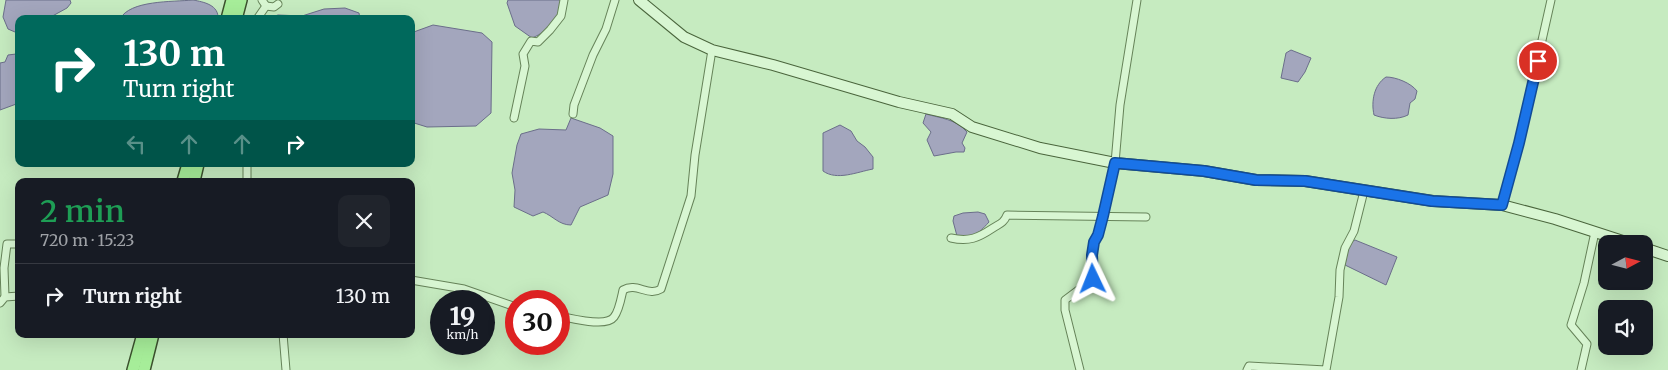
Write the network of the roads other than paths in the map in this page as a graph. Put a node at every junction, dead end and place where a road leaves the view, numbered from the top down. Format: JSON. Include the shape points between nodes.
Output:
{"nodes":[{"id":1,"x":232,"y":0,"type":"edge"},
{"id":2,"x":241,"y":0,"type":"edge"},
{"id":3,"x":564,"y":0,"type":"edge"},
{"id":4,"x":615,"y":0,"type":"edge"},
{"id":5,"x":639,"y":0,"type":"edge"},
{"id":6,"x":1137,"y":0,"type":"edge"},
{"id":7,"x":1551,"y":0,"type":"edge"},
{"id":8,"x":264,"y":3,"type":"edge"},
{"id":9,"x":278,"y":4,"type":"dead end"},
{"id":10,"x":228,"y":15,"type":"edge"},
{"id":11,"x":237,"y":15,"type":"edge"},
{"id":12,"x":259,"y":15,"type":"edge"},
{"id":13,"x":712,"y":50,"type":"junction"},
{"id":14,"x":573,"y":114,"type":"dead end"},
{"id":15,"x":514,"y":118,"type":"dead end"},
{"id":16,"x":1115,"y":163,"type":"junction"},
{"id":17,"x":1364,"y":191,"type":"junction"},
{"id":18,"x":1502,"y":205,"type":"junction"},
{"id":19,"x":1103,"y":216,"type":"junction"},
{"id":20,"x":1146,"y":217,"type":"dead end"},
{"id":21,"x":1595,"y":232,"type":"junction"},
{"id":22,"x":1604,"y":235,"type":"edge"},
{"id":23,"x":951,"y":238,"type":"dead end"},
{"id":24,"x":15,"y":244,"type":"edge"},
{"id":25,"x":1653,"y":251,"type":"edge"},
{"id":26,"x":1668,"y":256,"type":"edge"},
{"id":27,"x":415,"y":281,"type":"edge"},
{"id":28,"x":15,"y":296,"type":"edge"},
{"id":29,"x":5,"y":297,"type":"junction"},
{"id":30,"x":0,"y":303,"type":"edge"},
{"id":31,"x":505,"y":303,"type":"edge"},
{"id":32,"x":570,"y":318,"type":"edge"},
{"id":33,"x":142,"y":338,"type":"edge"},
{"id":34,"x":152,"y":338,"type":"edge"},
{"id":35,"x":283,"y":338,"type":"edge"},
{"id":36,"x":133,"y":370,"type":"edge"},
{"id":37,"x":144,"y":370,"type":"edge"},
{"id":38,"x":286,"y":370,"type":"edge"},
{"id":39,"x":1080,"y":370,"type":"edge"},
{"id":40,"x":1246,"y":370,"type":"edge"},
{"id":41,"x":1581,"y":370,"type":"edge"}],
"edges":[{"from":1,"to":10,"type":"main road"},
{"from":2,"to":11,"type":"main road"},
{"from":3,"to":15,"type":"street","via":[[561,16],[538,42],[531,41],[523,54],[525,66]]},
{"from":4,"to":14,"type":"street"},
{"from":5,"to":13,"type":"main road","via":[[684,37]]},
{"from":6,"to":16,"type":"street","via":[[1120,105]]},
{"from":7,"to":18,"type":"street"},
{"from":8,"to":9,"type":"street","via":[[274,7]]},
{"from":8,"to":12,"type":"street"},
{"from":13,"to":16,"type":"main road","via":[[952,114],[972,127],[1040,148]]},
{"from":13,"to":32,"type":"street","via":[[691,196],[661,289],[656,292],[639,288],[623,290],[615,316],[610,321],[602,323]]},
{"from":16,"to":17,"type":"main road","via":[[1204,171],[1256,180],[1305,181]]},
{"from":16,"to":19,"type":"street"},
{"from":17,"to":18,"type":"main road","via":[[1432,201]]},
{"from":17,"to":40,"type":"street","via":[[1340,270],[1339,297],[1326,370],[1249,366]]},
{"from":18,"to":21,"type":"main road"},
{"from":19,"to":20,"type":"street"},
{"from":19,"to":23,"type":"street","via":[[1008,215],[1005,222],[981,237]]},
{"from":19,"to":39,"type":"street","via":[[1094,242],[1093,279],[1065,300]]},
{"from":21,"to":22,"type":"main road"},
{"from":21,"to":41,"type":"street","via":[[1571,325],[1587,344]]},
{"from":24,"to":29,"type":"street","via":[[7,244]]},
{"from":25,"to":26,"type":"main road"},
{"from":27,"to":31,"type":"street","via":[[464,289]]},
{"from":28,"to":29,"type":"street"},
{"from":29,"to":30,"type":"street"},
{"from":33,"to":36,"type":"main road"},
{"from":34,"to":37,"type":"main road"},
{"from":35,"to":38,"type":"street"}]}
